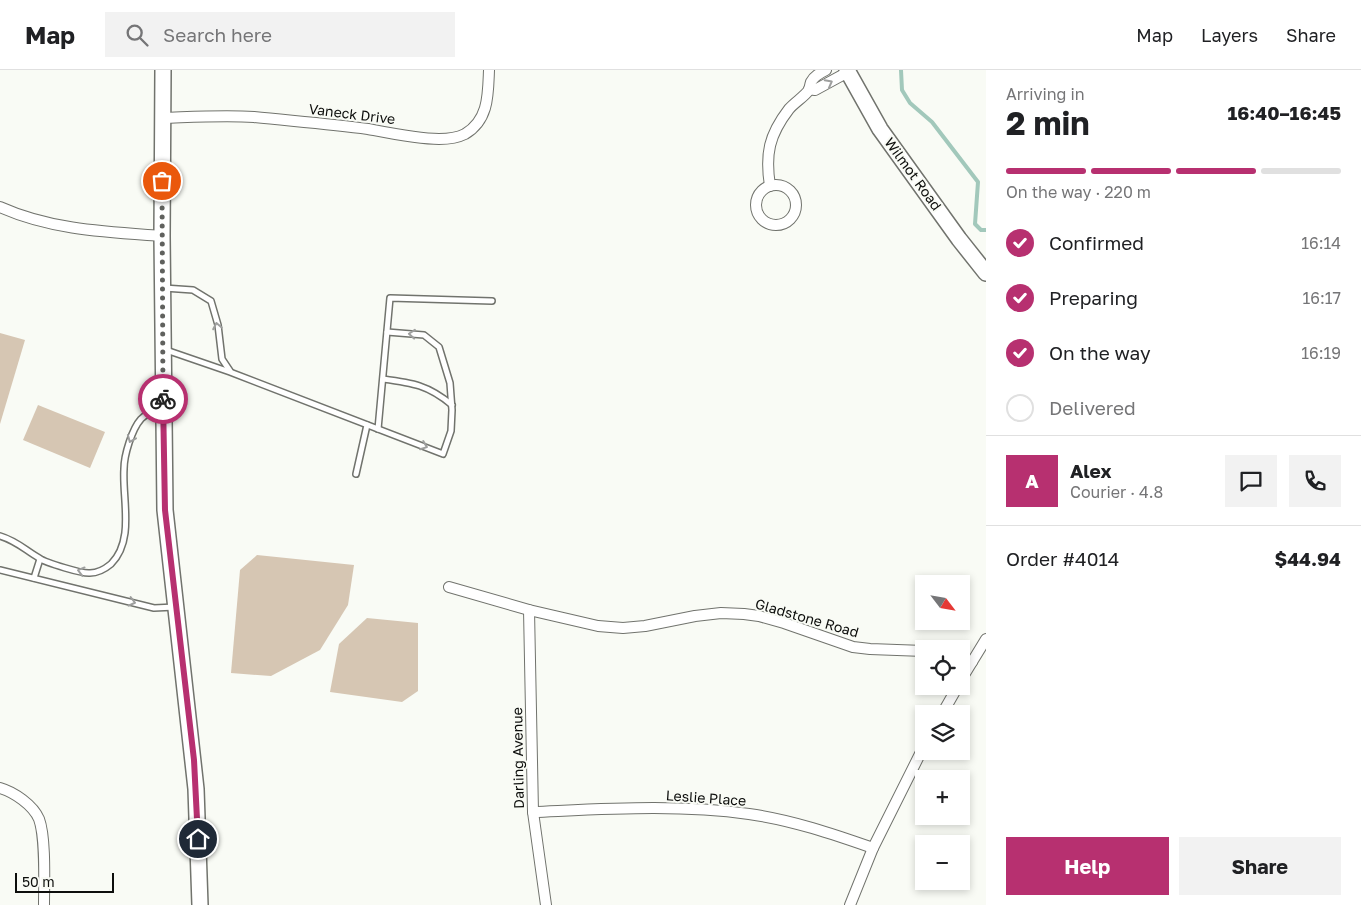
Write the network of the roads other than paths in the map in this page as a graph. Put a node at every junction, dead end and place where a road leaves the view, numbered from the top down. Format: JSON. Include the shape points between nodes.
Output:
{"nodes":[{"id":1,"x":163,"y":70,"type":"edge"},
{"id":2,"x":489,"y":70,"type":"edge"},
{"id":3,"x":826,"y":70,"type":"edge"},
{"id":4,"x":847,"y":71,"type":"edge"},
{"id":5,"x":809,"y":89,"type":"junction"},
{"id":6,"x":163,"y":118,"type":"junction"},
{"id":7,"x":770,"y":186,"type":"dead end"},
{"id":8,"x":0,"y":207,"type":"edge"},
{"id":9,"x":162,"y":236,"type":"junction"},
{"id":10,"x":986,"y":273,"type":"edge"},
{"id":11,"x":162,"y":288,"type":"junction"},
{"id":12,"x":492,"y":301,"type":"dead end"},
{"id":13,"x":388,"y":332,"type":"junction"},
{"id":14,"x":163,"y":349,"type":"junction"},
{"id":15,"x":230,"y":372,"type":"junction"},
{"id":16,"x":383,"y":379,"type":"junction"},
{"id":17,"x":452,"y":405,"type":"junction"},
{"id":18,"x":163,"y":406,"type":"junction"},
{"id":19,"x":367,"y":425,"type":"junction"},
{"id":20,"x":378,"y":429,"type":"junction"},
{"id":21,"x":356,"y":474,"type":"dead end"},
{"id":22,"x":0,"y":536,"type":"edge"},
{"id":23,"x":40,"y":558,"type":"junction"},
{"id":24,"x":0,"y":570,"type":"edge"},
{"id":25,"x":34,"y":578,"type":"junction"},
{"id":26,"x":449,"y":587,"type":"dead end"},
{"id":27,"x":176,"y":607,"type":"junction"},
{"id":28,"x":529,"y":610,"type":"junction"},
{"id":29,"x":986,"y":640,"type":"edge"},
{"id":30,"x":915,"y":650,"type":"edge"},
{"id":31,"x":970,"y":657,"type":"edge"},
{"id":32,"x":917,"y":760,"type":"edge"},
{"id":33,"x":0,"y":788,"type":"edge"},
{"id":34,"x":533,"y":812,"type":"junction"},
{"id":35,"x":873,"y":848,"type":"junction"},
{"id":36,"x":44,"y":905,"type":"edge"},
{"id":37,"x":200,"y":905,"type":"edge"},
{"id":38,"x":546,"y":905,"type":"edge"},
{"id":39,"x":850,"y":905,"type":"edge"}],
"edges":[{"from":1,"to":6,"type":"street"},
{"from":2,"to":6,"type":"street","name":"Vaneck Drive","via":[[484,114],[472,129],[452,138],[437,139],[252,117]]},
{"from":3,"to":5,"type":"street","via":[[816,76]]},
{"from":5,"to":4,"type":"street","one_way":true,"via":[[815,90]]},
{"from":4,"to":10,"type":"street","name":"Wilmot Road","via":[[880,129]]},
{"from":5,"to":7,"type":"street","via":[[776,128],[767,165]]},
{"from":6,"to":9,"type":"street"},
{"from":8,"to":9,"type":"street","via":[[44,222],[76,228]]},
{"from":9,"to":11,"type":"street"},
{"from":11,"to":14,"type":"street"},
{"from":15,"to":11,"type":"lane","one_way":true,"via":[[222,359],[218,325],[210,301],[192,290]]},
{"from":12,"to":13,"type":"lane","via":[[390,298]]},
{"from":13,"to":16,"type":"lane"},
{"from":17,"to":13,"type":"lane","one_way":true,"via":[[450,384],[439,347],[424,335]]},
{"from":14,"to":15,"type":"lane"},
{"from":14,"to":18,"type":"street"},
{"from":15,"to":19,"type":"lane"},
{"from":16,"to":17,"type":"lane","via":[[415,383],[438,393]]},
{"from":16,"to":20,"type":"lane"},
{"from":20,"to":17,"type":"lane","one_way":true,"via":[[443,454],[451,431]]},
{"from":18,"to":23,"type":"lane","one_way":true,"via":[[140,420],[126,453],[123,486],[126,529],[114,561],[100,572],[90,574]]},
{"from":18,"to":27,"type":"street","via":[[165,510]]},
{"from":19,"to":20,"type":"lane"},
{"from":19,"to":21,"type":"lane"},
{"from":22,"to":23,"type":"lane","via":[[11,539]]},
{"from":23,"to":25,"type":"lane"},
{"from":24,"to":25,"type":"lane"},
{"from":25,"to":27,"type":"lane","one_way":true,"via":[[154,608]]},
{"from":26,"to":28,"type":"street","name":"Gladstone Road"},
{"from":27,"to":37,"type":"street","via":[[196,789]]},
{"from":28,"to":30,"type":"street","name":"Gladstone Road","via":[[598,626],[623,628],[694,616],[744,614],[784,623],[853,647]]},
{"from":28,"to":34,"type":"street","name":"Darling Avenue"},
{"from":29,"to":31,"type":"street"},
{"from":32,"to":35,"type":"street"},
{"from":33,"to":36,"type":"street","via":[[20,798],[34,810],[39,820],[43,845]]},
{"from":34,"to":35,"type":"street","name":"Leslie Place","via":[[637,808],[749,814],[817,829]]},
{"from":34,"to":38,"type":"street","name":"Darling Avenue"},
{"from":35,"to":39,"type":"street"}]}
